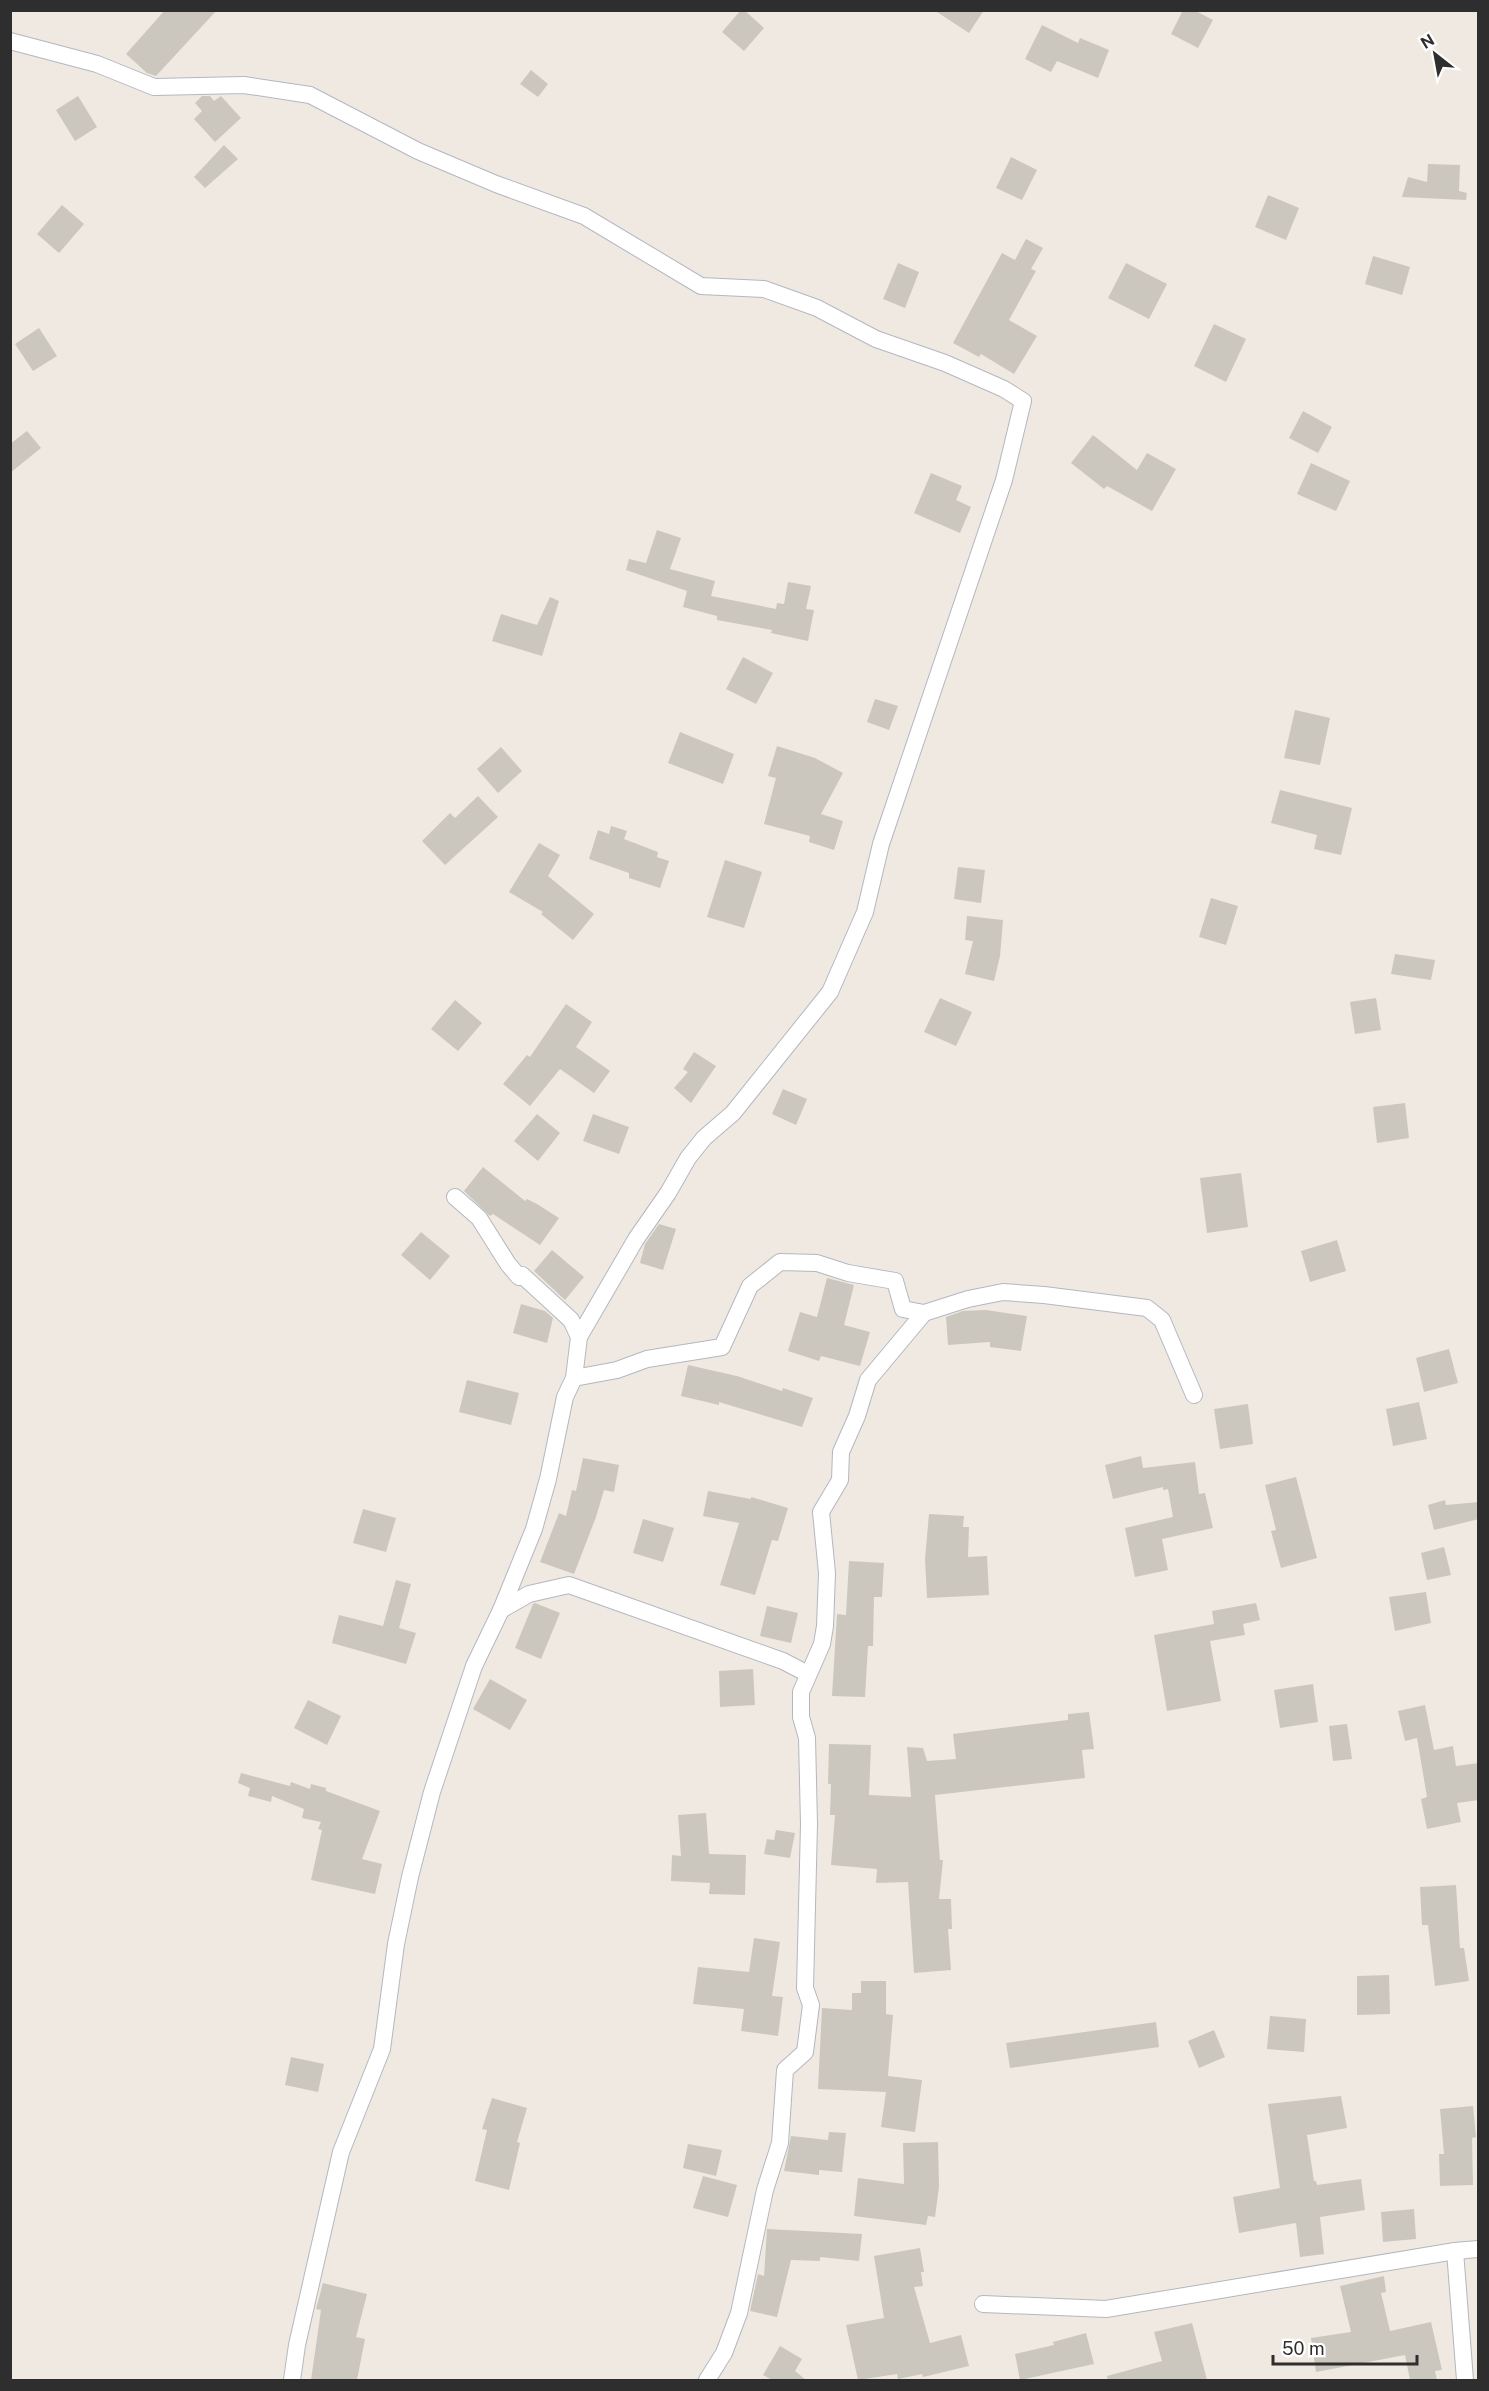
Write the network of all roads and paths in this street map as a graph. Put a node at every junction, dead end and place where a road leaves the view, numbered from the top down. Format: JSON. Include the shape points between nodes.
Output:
{"nodes":[{"id":1,"x":10,"y":40,"type":"edge"},
{"id":2,"x":455,"y":1197,"type":"dead end"},
{"id":3,"x":924,"y":1313,"type":"junction"},
{"id":4,"x":579,"y":1337,"type":"junction"},
{"id":5,"x":573,"y":1378,"type":"junction"},
{"id":6,"x":1194,"y":1395,"type":"dead end"},
{"id":7,"x":501,"y":1611,"type":"junction"},
{"id":8,"x":808,"y":1674,"type":"junction"},
{"id":9,"x":1479,"y":2249,"type":"edge"},
{"id":10,"x":1455,"y":2251,"type":"junction"},
{"id":11,"x":983,"y":2304,"type":"dead end"},
{"id":12,"x":292,"y":2380,"type":"edge"},
{"id":13,"x":707,"y":2380,"type":"edge"},
{"id":14,"x":1465,"y":2380,"type":"edge"}],
"edges":[{"from":1,"to":4,"type":"street","via":[[97,64],[154,87],[244,85],[310,95],[418,151],[585,216],[701,286],[764,289],[818,309],[876,339],[945,363],[1023,401],[1005,480],[881,844],[865,912],[830,992],[733,1113],[688,1158]]},
{"from":2,"to":4,"type":"street","via":[[479,1218],[519,1277],[522,1275],[571,1320]]},
{"from":3,"to":5,"type":"street","via":[[903,1309],[895,1281],[817,1263],[780,1262],[750,1286],[722,1347],[647,1359],[617,1370]]},
{"from":3,"to":6,"type":"street","via":[[1003,1292],[1147,1308],[1162,1320]]},
{"from":3,"to":8,"type":"street","via":[[868,1380],[841,1452],[840,1480],[821,1512],[826,1606],[822,1644]]},
{"from":4,"to":5,"type":"street"},
{"from":5,"to":7,"type":"street","via":[[534,1529]]},
{"from":7,"to":8,"type":"street","via":[[529,1594],[569,1585],[783,1661]]},
{"from":7,"to":12,"type":"street","via":[[474,1666],[432,1792],[396,1944],[382,2049],[341,2152]]},
{"from":8,"to":13,"type":"street","via":[[801,1692],[801,1717],[807,1738],[809,1824],[805,1988],[811,2005],[805,2052],[785,2070],[780,2143],[765,2190],[739,2313],[724,2353]]},
{"from":9,"to":10,"type":"street"},
{"from":10,"to":11,"type":"street","via":[[1106,2309]]},
{"from":10,"to":14,"type":"street"}]}
